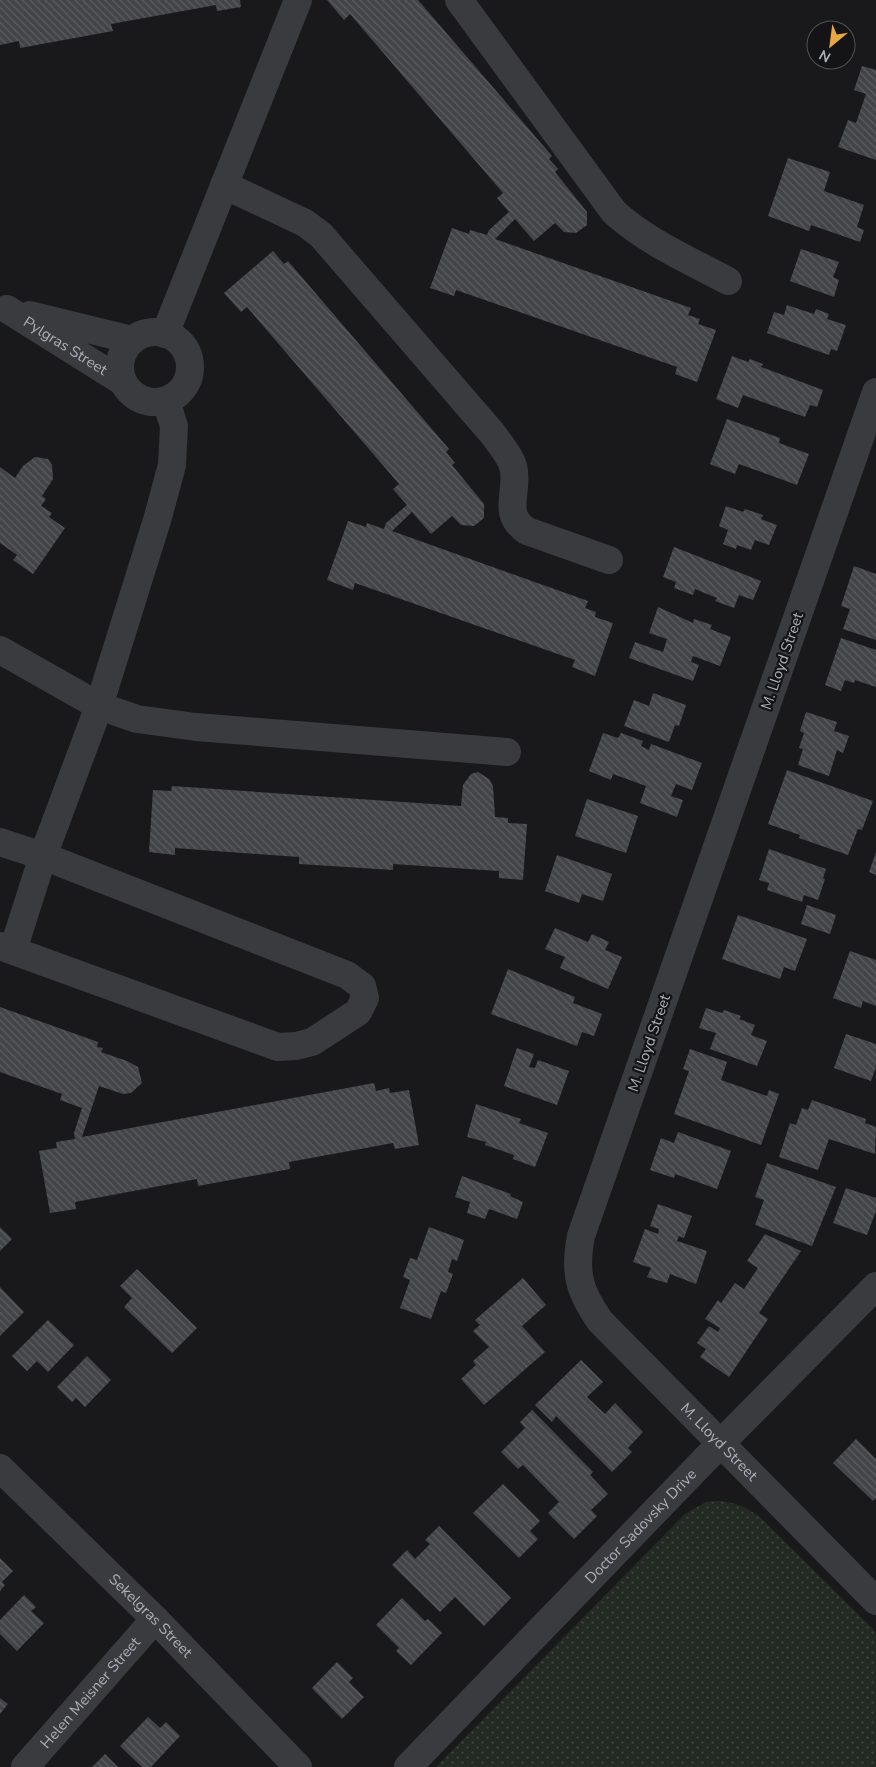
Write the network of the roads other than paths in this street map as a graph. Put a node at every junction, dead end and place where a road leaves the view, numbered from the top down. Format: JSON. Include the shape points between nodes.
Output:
{"nodes":[{"id":1,"x":298,"y":0,"type":"edge"},
{"id":2,"x":459,"y":0,"type":"edge"},
{"id":3,"x":224,"y":184,"type":"junction"},
{"id":4,"x":728,"y":281,"type":"dead end"},
{"id":5,"x":3,"y":308,"type":"edge"},
{"id":6,"x":165,"y":334,"type":"junction"},
{"id":7,"x":132,"y":340,"type":"junction"},
{"id":8,"x":123,"y":382,"type":"junction"},
{"id":9,"x":876,"y":392,"type":"edge"},
{"id":10,"x":166,"y":401,"type":"junction"},
{"id":11,"x":609,"y":560,"type":"dead end"},
{"id":12,"x":0,"y":650,"type":"edge"},
{"id":13,"x":99,"y":706,"type":"junction"},
{"id":14,"x":507,"y":752,"type":"dead end"},
{"id":15,"x":0,"y":842,"type":"edge"},
{"id":16,"x":43,"y":856,"type":"junction"},
{"id":17,"x":6,"y":948,"type":"edge"},
{"id":18,"x":876,"y":1286,"type":"edge"},
{"id":19,"x":721,"y":1443,"type":"junction"},
{"id":20,"x":0,"y":1468,"type":"edge"},
{"id":21,"x":876,"y":1601,"type":"edge"},
{"id":22,"x":154,"y":1619,"type":"junction"},
{"id":23,"x":25,"y":1767,"type":"edge"},
{"id":24,"x":298,"y":1767,"type":"edge"},
{"id":25,"x":408,"y":1767,"type":"edge"}],
"edges":[{"from":1,"to":3,"type":"street"},
{"from":2,"to":4,"type":"street","via":[[614,212],[650,239]]},
{"from":3,"to":6,"type":"street"},
{"from":3,"to":11,"type":"street","via":[[305,223],[320,235],[492,433],[512,463],[515,476],[512,510],[517,524],[527,531]]},
{"from":5,"to":7,"type":"street","name":"Pylgras Street"},
{"from":5,"to":8,"type":"street","name":"Pylgras Street"},
{"from":6,"to":7,"type":"street","via":[[148,333]]},
{"from":6,"to":10,"type":"street","via":[[183,346],[190,367],[184,388]]},
{"from":7,"to":8,"type":"street","via":[[120,360]]},
{"from":8,"to":10,"type":"street","via":[[136,397]]},
{"from":9,"to":19,"type":"street","name":"M. Lloyd Street","via":[[581,1236],[577,1256],[578,1278],[585,1299],[600,1321]]},
{"from":10,"to":13,"type":"street","via":[[174,426],[172,465]]},
{"from":12,"to":13,"type":"street"},
{"from":13,"to":14,"type":"street","via":[[137,719],[196,727]]},
{"from":13,"to":16,"type":"street"},
{"from":15,"to":16,"type":"street"},
{"from":16,"to":17,"type":"street"},
{"from":16,"to":17,"type":"street","via":[[347,975],[362,986],[365,998],[358,1012],[312,1042],[278,1047]]},
{"from":18,"to":19,"type":"street","name":"Doctor Sadovsky Drive"},
{"from":19,"to":21,"type":"street","name":"M. Lloyd Street"},
{"from":19,"to":25,"type":"street","name":"Doctor Sadovsky Drive"},
{"from":20,"to":22,"type":"street","name":"Sekelgras Street"},
{"from":22,"to":23,"type":"street","name":"Helen Meisner Street"},
{"from":22,"to":24,"type":"street","name":"Sekelgras Street"}]}
